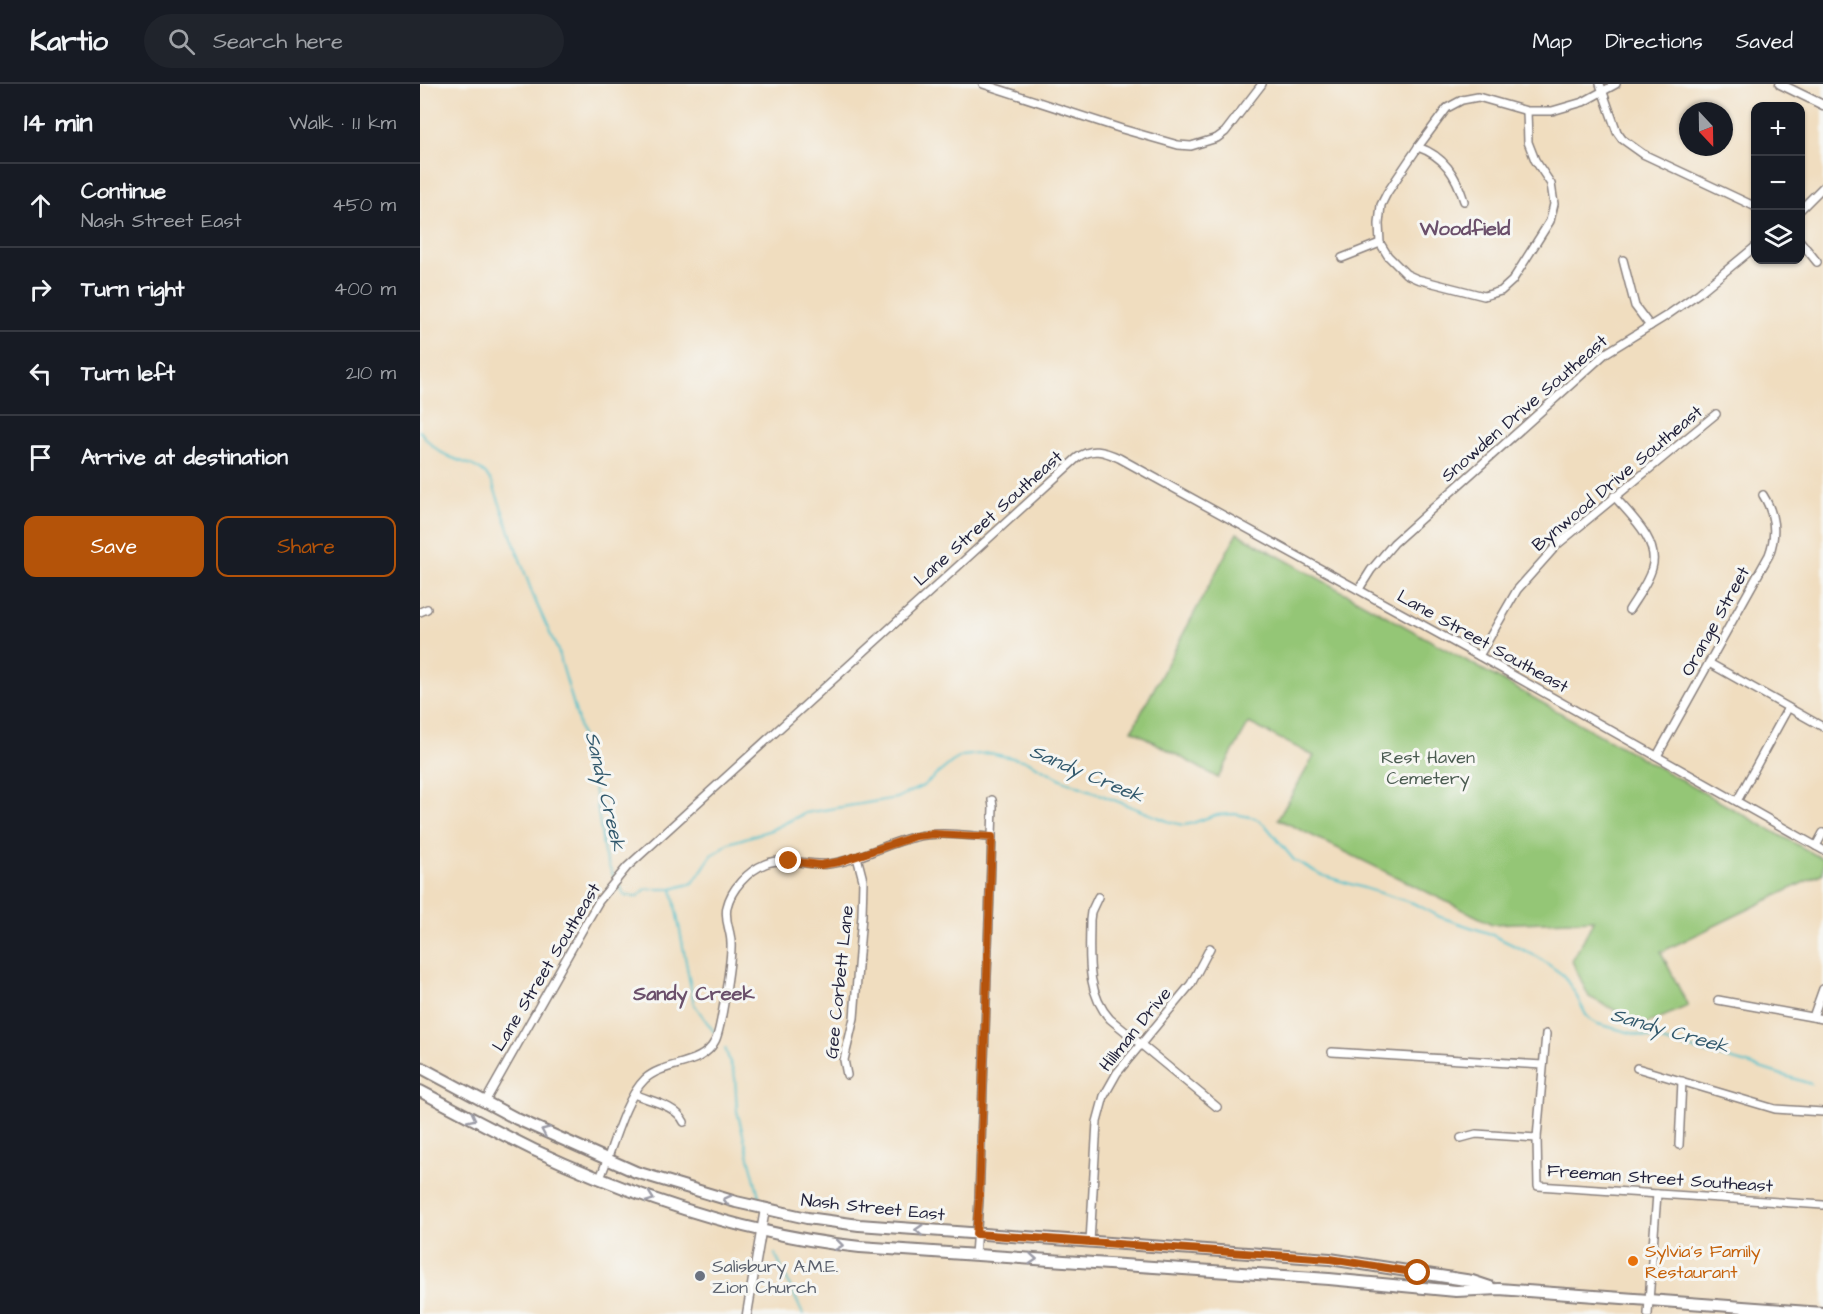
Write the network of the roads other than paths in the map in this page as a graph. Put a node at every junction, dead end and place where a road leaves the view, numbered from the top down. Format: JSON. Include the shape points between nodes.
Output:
{"nodes":[{"id":1,"x":982,"y":84,"type":"edge"},
{"id":2,"x":1262,"y":84,"type":"edge"},
{"id":3,"x":1616,"y":84,"type":"edge"},
{"id":4,"x":1780,"y":84,"type":"edge"},
{"id":5,"x":1601,"y":88,"type":"edge"},
{"id":6,"x":1823,"y":105,"type":"edge"},
{"id":7,"x":1527,"y":111,"type":"junction"},
{"id":8,"x":1418,"y":147,"type":"junction"},
{"id":9,"x":1823,"y":187,"type":"edge"},
{"id":10,"x":1464,"y":201,"type":"dead end"},
{"id":11,"x":1751,"y":205,"type":"edge"},
{"id":12,"x":1805,"y":205,"type":"edge"},
{"id":13,"x":1380,"y":243,"type":"junction"},
{"id":14,"x":1805,"y":247,"type":"edge"},
{"id":15,"x":1751,"y":249,"type":"edge"},
{"id":16,"x":1342,"y":258,"type":"dead end"},
{"id":17,"x":1623,"y":260,"type":"dead end"},
{"id":18,"x":1817,"y":262,"type":"dead end"},
{"id":19,"x":1650,"y":326,"type":"junction"},
{"id":20,"x":1716,"y":414,"type":"dead end"},
{"id":21,"x":1763,"y":495,"type":"dead end"},
{"id":22,"x":1614,"y":496,"type":"junction"},
{"id":23,"x":1359,"y":589,"type":"junction"},
{"id":24,"x":1629,"y":610,"type":"dead end"},
{"id":25,"x":1479,"y":656,"type":"junction"},
{"id":26,"x":1709,"y":663,"type":"junction"},
{"id":27,"x":1788,"y":708,"type":"junction"},
{"id":28,"x":1823,"y":728,"type":"edge"},
{"id":29,"x":1657,"y":756,"type":"junction"},
{"id":30,"x":992,"y":800,"type":"dead end"},
{"id":31,"x":1737,"y":801,"type":"junction"},
{"id":32,"x":1823,"y":833,"type":"edge"},
{"id":33,"x":992,"y":837,"type":"junction"},
{"id":34,"x":1819,"y":848,"type":"edge"},
{"id":35,"x":857,"y":857,"type":"junction"},
{"id":36,"x":1098,"y":897,"type":"dead end"},
{"id":37,"x":1210,"y":948,"type":"dead end"},
{"id":38,"x":1823,"y":989,"type":"edge"},
{"id":39,"x":1718,"y":1000,"type":"dead end"},
{"id":40,"x":1813,"y":1017,"type":"junction"},
{"id":41,"x":1823,"y":1019,"type":"edge"},
{"id":42,"x":1546,"y":1034,"type":"dead end"},
{"id":43,"x":1141,"y":1044,"type":"junction"},
{"id":44,"x":1332,"y":1052,"type":"dead end"},
{"id":45,"x":1543,"y":1065,"type":"junction"},
{"id":46,"x":420,"y":1068,"type":"edge"},
{"id":47,"x":1637,"y":1068,"type":"dead end"},
{"id":48,"x":847,"y":1075,"type":"dead end"},
{"id":49,"x":1682,"y":1082,"type":"junction"},
{"id":50,"x":420,"y":1091,"type":"edge"},
{"id":51,"x":634,"y":1094,"type":"junction"},
{"id":52,"x":485,"y":1102,"type":"junction"},
{"id":53,"x":1217,"y":1107,"type":"dead end"},
{"id":54,"x":1823,"y":1113,"type":"edge"},
{"id":55,"x":684,"y":1122,"type":"dead end"},
{"id":56,"x":1461,"y":1138,"type":"dead end"},
{"id":57,"x":1537,"y":1138,"type":"junction"},
{"id":58,"x":1679,"y":1145,"type":"dead end"},
{"id":59,"x":608,"y":1160,"type":"junction"},
{"id":60,"x":600,"y":1178,"type":"junction"},
{"id":61,"x":1657,"y":1194,"type":"junction"},
{"id":62,"x":1823,"y":1205,"type":"edge"},
{"id":63,"x":765,"y":1209,"type":"junction"},
{"id":64,"x":762,"y":1231,"type":"junction"},
{"id":65,"x":976,"y":1234,"type":"junction"},
{"id":66,"x":1090,"y":1242,"type":"junction"},
{"id":67,"x":975,"y":1255,"type":"junction"},
{"id":68,"x":1499,"y":1289,"type":"junction"},
{"id":69,"x":1650,"y":1300,"type":"junction"},
{"id":70,"x":1823,"y":1313,"type":"edge"},
{"id":71,"x":747,"y":1314,"type":"edge"},
{"id":72,"x":1648,"y":1314,"type":"edge"}],
"edges":[{"from":1,"to":2,"type":"street","via":[[1178,146],[1191,146],[1225,132]]},
{"from":3,"to":5,"type":"street"},
{"from":4,"to":6,"type":"street"},
{"from":5,"to":7,"type":"street","via":[[1566,108]]},
{"from":5,"to":11,"type":"street","via":[[1617,132],[1628,144]]},
{"from":7,"to":8,"type":"street","via":[[1486,98],[1462,100],[1440,115]]},
{"from":7,"to":13,"type":"street","via":[[1528,142],[1551,184],[1554,204],[1550,220],[1506,288],[1484,296],[1417,279],[1396,266]]},
{"from":8,"to":10,"type":"street","via":[[1430,151],[1448,166]]},
{"from":8,"to":13,"type":"street","via":[[1384,199],[1379,217]]},
{"from":9,"to":12,"type":"street"},
{"from":13,"to":16,"type":"street"},
{"from":14,"to":18,"type":"street"},
{"from":15,"to":19,"type":"street","name":"Snowden Drive Southeast","via":[[1699,293]]},
{"from":17,"to":19,"type":"street","via":[[1635,306]]},
{"from":19,"to":23,"type":"street","name":"Snowden Drive Southeast","via":[[1606,353],[1394,543]]},
{"from":20,"to":22,"type":"street","name":"Bynwood Drive Southeast"},
{"from":21,"to":26,"type":"street","name":"Orange Street","via":[[1774,522],[1771,549]]},
{"from":22,"to":24,"type":"street","via":[[1648,540],[1653,555],[1652,570]]},
{"from":22,"to":25,"type":"street","name":"Bynwood Drive Southeast","via":[[1558,544],[1525,579]]},
{"from":23,"to":25,"type":"street","name":"Lane Street Southeast"},
{"from":23,"to":52,"type":"street","name":"Lane Street Southeast","via":[[1119,458],[1089,451],[1077,458],[618,877],[589,918]]},
{"from":25,"to":29,"type":"street","name":"Lane Street Southeast"},
{"from":26,"to":27,"type":"street"},
{"from":26,"to":29,"type":"street","name":"Orange Street"},
{"from":27,"to":28,"type":"street"},
{"from":27,"to":31,"type":"street"},
{"from":29,"to":31,"type":"street","name":"Lane Street Southeast"},
{"from":30,"to":33,"type":"street"},
{"from":31,"to":34,"type":"street","name":"Lane Street Southeast"},
{"from":32,"to":34,"type":"street"},
{"from":33,"to":35,"type":"street","via":[[916,836]]},
{"from":33,"to":65,"type":"street"},
{"from":35,"to":48,"type":"street","name":"Gee Corbett Lane","via":[[863,880],[862,915],[854,1018],[844,1060]]},
{"from":35,"to":51,"type":"street","via":[[828,864],[767,863],[743,880],[727,910],[731,948],[715,1042],[700,1056],[653,1072]]},
{"from":36,"to":43,"type":"street","via":[[1090,920],[1094,993],[1110,1019]]},
{"from":37,"to":43,"type":"street","name":"Hillman Drive","via":[[1191,984]]},
{"from":38,"to":40,"type":"street"},
{"from":39,"to":40,"type":"street"},
{"from":40,"to":41,"type":"street"},
{"from":42,"to":45,"type":"street","name":"Freeman Street Southeast"},
{"from":43,"to":53,"type":"street"},
{"from":43,"to":66,"type":"street","name":"Hillman Drive","via":[[1110,1084],[1100,1109]]},
{"from":44,"to":45,"type":"street"},
{"from":45,"to":57,"type":"street","name":"Freeman Street Southeast"},
{"from":46,"to":52,"type":"main road","name":"Nash Street East"},
{"from":47,"to":49,"type":"street"},
{"from":49,"to":54,"type":"street","via":[[1774,1109]]},
{"from":49,"to":58,"type":"street"},
{"from":50,"to":60,"type":"main road","one_way":true},
{"from":51,"to":55,"type":"street","via":[[674,1110]]},
{"from":51,"to":59,"type":"street"},
{"from":59,"to":52,"type":"main road","name":"Nash Street East","one_way":true},
{"from":56,"to":57,"type":"street","via":[[1476,1134]]},
{"from":57,"to":61,"type":"street","name":"Freeman Street Southeast","via":[[1538,1186]]},
{"from":59,"to":60,"type":"street"},
{"from":63,"to":59,"type":"main road","name":"Nash Street East","one_way":true,"via":[[709,1195]]},
{"from":60,"to":64,"type":"main road","one_way":true,"via":[[668,1204]]},
{"from":61,"to":62,"type":"street","name":"Freeman Street Southeast"},
{"from":61,"to":69,"type":"street"},
{"from":63,"to":64,"type":"street"},
{"from":65,"to":63,"type":"main road","name":"Nash Street East","one_way":true,"via":[[859,1226]]},
{"from":64,"to":67,"type":"main road","one_way":true,"via":[[836,1245]]},
{"from":64,"to":71,"type":"street"},
{"from":65,"to":66,"type":"main road","name":"Nash Street East"},
{"from":65,"to":67,"type":"street"},
{"from":66,"to":68,"type":"main road","name":"Nash Street East","via":[[1330,1259],[1472,1281]]},
{"from":67,"to":68,"type":"main road","one_way":true,"via":[[1456,1291]]},
{"from":68,"to":69,"type":"main road"},
{"from":69,"to":70,"type":"main road"},
{"from":69,"to":72,"type":"street"}]}
